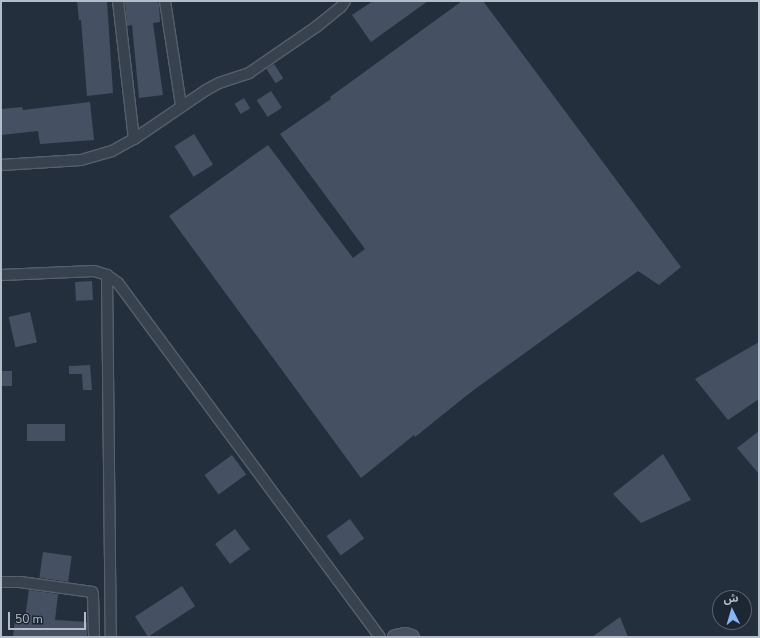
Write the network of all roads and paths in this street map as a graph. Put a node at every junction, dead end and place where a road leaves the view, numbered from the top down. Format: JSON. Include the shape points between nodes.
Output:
{"nodes":[{"id":1,"x":118,"y":1,"type":"edge"},
{"id":2,"x":165,"y":1,"type":"edge"},
{"id":3,"x":345,"y":1,"type":"edge"},
{"id":4,"x":180,"y":106,"type":"junction"},
{"id":5,"x":134,"y":139,"type":"junction"},
{"id":6,"x":1,"y":165,"type":"edge"},
{"id":7,"x":1,"y":275,"type":"edge"},
{"id":8,"x":107,"y":275,"type":"junction"},
{"id":9,"x":1,"y":582,"type":"edge"},
{"id":10,"x":94,"y":637,"type":"edge"},
{"id":11,"x":111,"y":637,"type":"edge"},
{"id":12,"x":380,"y":637,"type":"edge"},
{"id":13,"x":396,"y":637,"type":"edge"},
{"id":14,"x":412,"y":637,"type":"edge"}],
"edges":[{"from":1,"to":5,"type":"street"},
{"from":2,"to":4,"type":"street"},
{"from":3,"to":4,"type":"street","via":[[316,27],[249,73],[219,83]]},
{"from":4,"to":5,"type":"street"},
{"from":5,"to":6,"type":"street","via":[[112,151],[81,160]]},
{"from":7,"to":8,"type":"street","via":[[78,271],[94,271]]},
{"from":8,"to":11,"type":"street"},
{"from":8,"to":12,"type":"street","via":[[118,283]]},
{"from":9,"to":10,"type":"street","via":[[20,582],[92,592]]},
{"from":13,"to":14,"type":"main road"}]}
